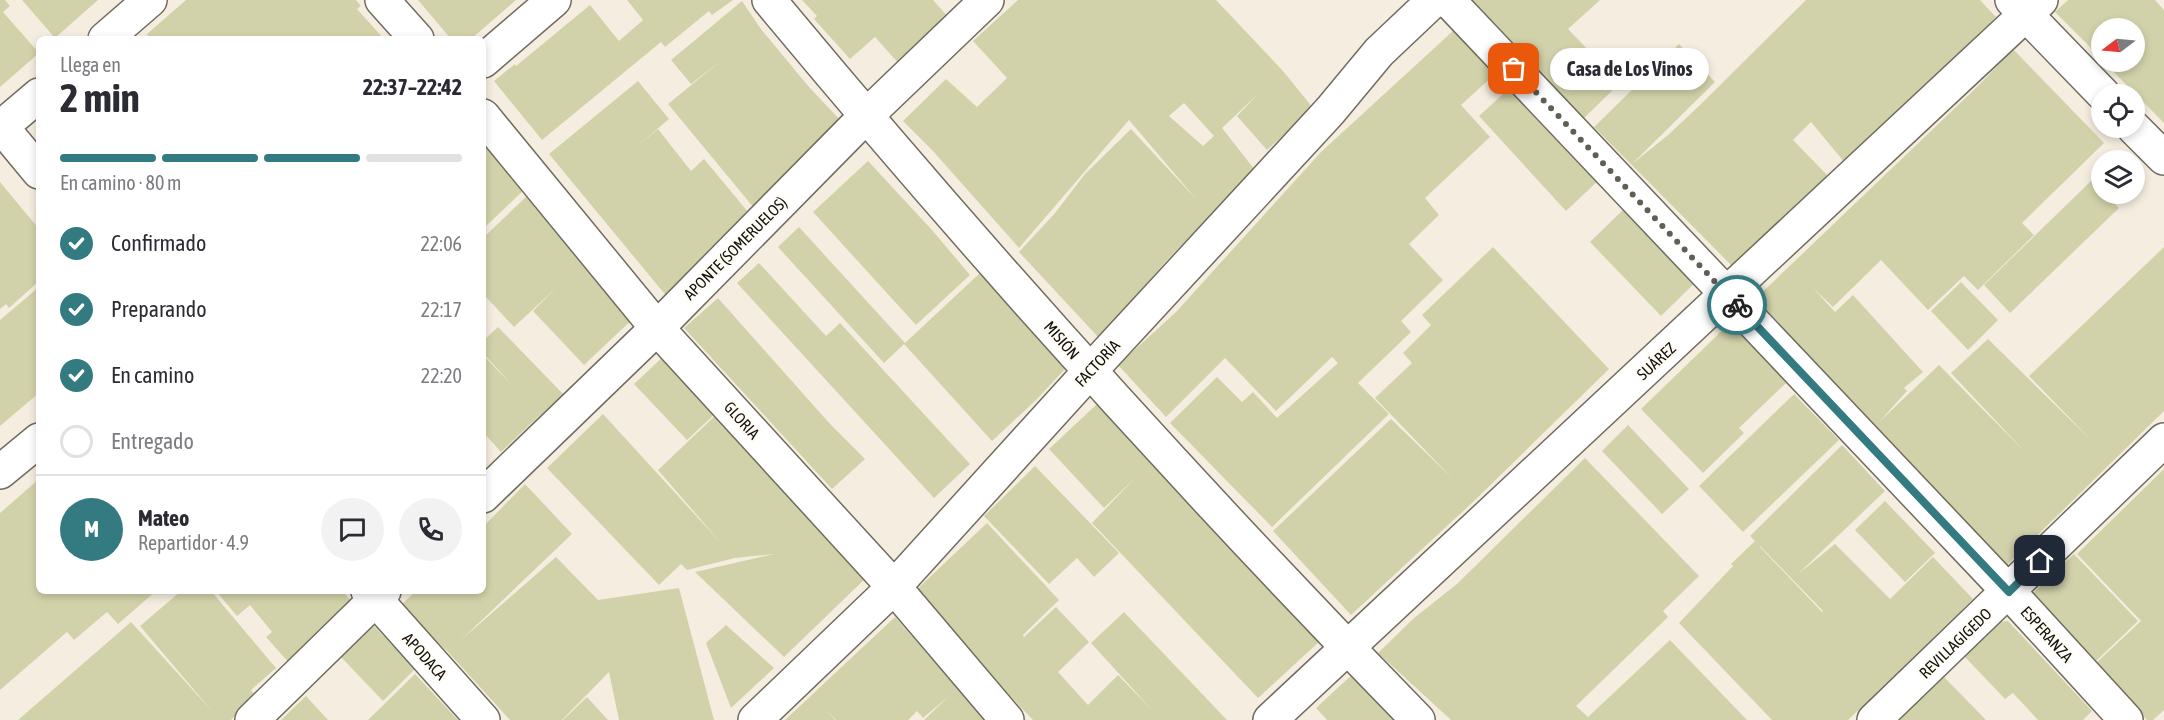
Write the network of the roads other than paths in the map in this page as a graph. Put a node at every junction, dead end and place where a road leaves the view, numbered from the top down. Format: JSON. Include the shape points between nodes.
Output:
{"nodes":[{"id":1,"x":150,"y":0,"type":"edge"},
{"id":2,"x":382,"y":0,"type":"edge"},
{"id":3,"x":554,"y":0,"type":"edge"},
{"id":4,"x":769,"y":0,"type":"edge"},
{"id":5,"x":987,"y":0,"type":"edge"},
{"id":6,"x":1434,"y":0,"type":"edge"},
{"id":7,"x":1448,"y":0,"type":"edge"},
{"id":8,"x":2026,"y":5,"type":"edge"},
{"id":9,"x":108,"y":36,"type":"edge"},
{"id":10,"x":414,"y":36,"type":"edge"},
{"id":11,"x":486,"y":58,"type":"edge"},
{"id":12,"x":2094,"y":84,"type":"edge"},
{"id":13,"x":36,"y":98,"type":"edge"},
{"id":14,"x":866,"y":116,"type":"junction"},
{"id":15,"x":486,"y":120,"type":"edge"},
{"id":16,"x":1,"y":127,"type":"edge"},
{"id":17,"x":2144,"y":138,"type":"edge"},
{"id":18,"x":2164,"y":158,"type":"edge"},
{"id":19,"x":36,"y":168,"type":"edge"},
{"id":20,"x":1727,"y":294,"type":"junction"},
{"id":21,"x":657,"y":328,"type":"junction"},
{"id":22,"x":1090,"y":371,"type":"junction"},
{"id":23,"x":2164,"y":440,"type":"edge"},
{"id":24,"x":36,"y":442,"type":"edge"},
{"id":25,"x":0,"y":472,"type":"edge"},
{"id":26,"x":486,"y":493,"type":"edge"},
{"id":27,"x":894,"y":587,"type":"junction"},
{"id":28,"x":2009,"y":592,"type":"junction"},
{"id":29,"x":376,"y":594,"type":"edge"},
{"id":30,"x":1348,"y":648,"type":"junction"},
{"id":31,"x":252,"y":720,"type":"edge"},
{"id":32,"x":483,"y":720,"type":"edge"},
{"id":33,"x":755,"y":720,"type":"edge"},
{"id":34,"x":1007,"y":720,"type":"edge"},
{"id":35,"x":1270,"y":720,"type":"edge"},
{"id":36,"x":1418,"y":720,"type":"edge"},
{"id":37,"x":1874,"y":720,"type":"edge"},
{"id":38,"x":2126,"y":720,"type":"edge"}],
"edges":[{"from":1,"to":9,"type":"street"},
{"from":2,"to":10,"type":"street"},
{"from":3,"to":11,"type":"street"},
{"from":4,"to":14,"type":"street","name":"MISIÓN"},
{"from":5,"to":14,"type":"street","name":"APONTE (SOMERUELOS)"},
{"from":6,"to":22,"type":"street","name":"FACTORÍA","via":[[1379,52],[1330,111]]},
{"from":7,"to":20,"type":"street","name":"ESPERANZA"},
{"from":8,"to":12,"type":"street"},
{"from":8,"to":20,"type":"street","name":"SUÁREZ"},
{"from":13,"to":16,"type":"street"},
{"from":14,"to":21,"type":"street","name":"APONTE (SOMERUELOS)"},
{"from":14,"to":22,"type":"street","name":"MISIÓN"},
{"from":15,"to":21,"type":"street","name":"GLORIA"},
{"from":16,"to":19,"type":"street"},
{"from":17,"to":18,"type":"street"},
{"from":20,"to":28,"type":"street","name":"ESPERANZA"},
{"from":20,"to":30,"type":"street","name":"SUÁREZ"},
{"from":21,"to":26,"type":"street","name":"APONTE (SOMERUELOS)"},
{"from":21,"to":27,"type":"street","name":"GLORIA"},
{"from":22,"to":27,"type":"street","name":"FACTORÍA"},
{"from":22,"to":30,"type":"street","name":"MISIÓN"},
{"from":23,"to":28,"type":"street","name":"REVILLAGIGEDO"},
{"from":24,"to":25,"type":"street"},
{"from":27,"to":33,"type":"street","name":"FACTORÍA"},
{"from":27,"to":34,"type":"street","name":"GLORIA"},
{"from":28,"to":37,"type":"street","name":"REVILLAGIGEDO"},
{"from":28,"to":38,"type":"street","name":"ESPERANZA"},
{"from":29,"to":31,"type":"street"},
{"from":29,"to":32,"type":"street","name":"APODACA"},
{"from":30,"to":35,"type":"street","name":"SUÁREZ"},
{"from":30,"to":36,"type":"street","name":"MISIÓN"}]}
